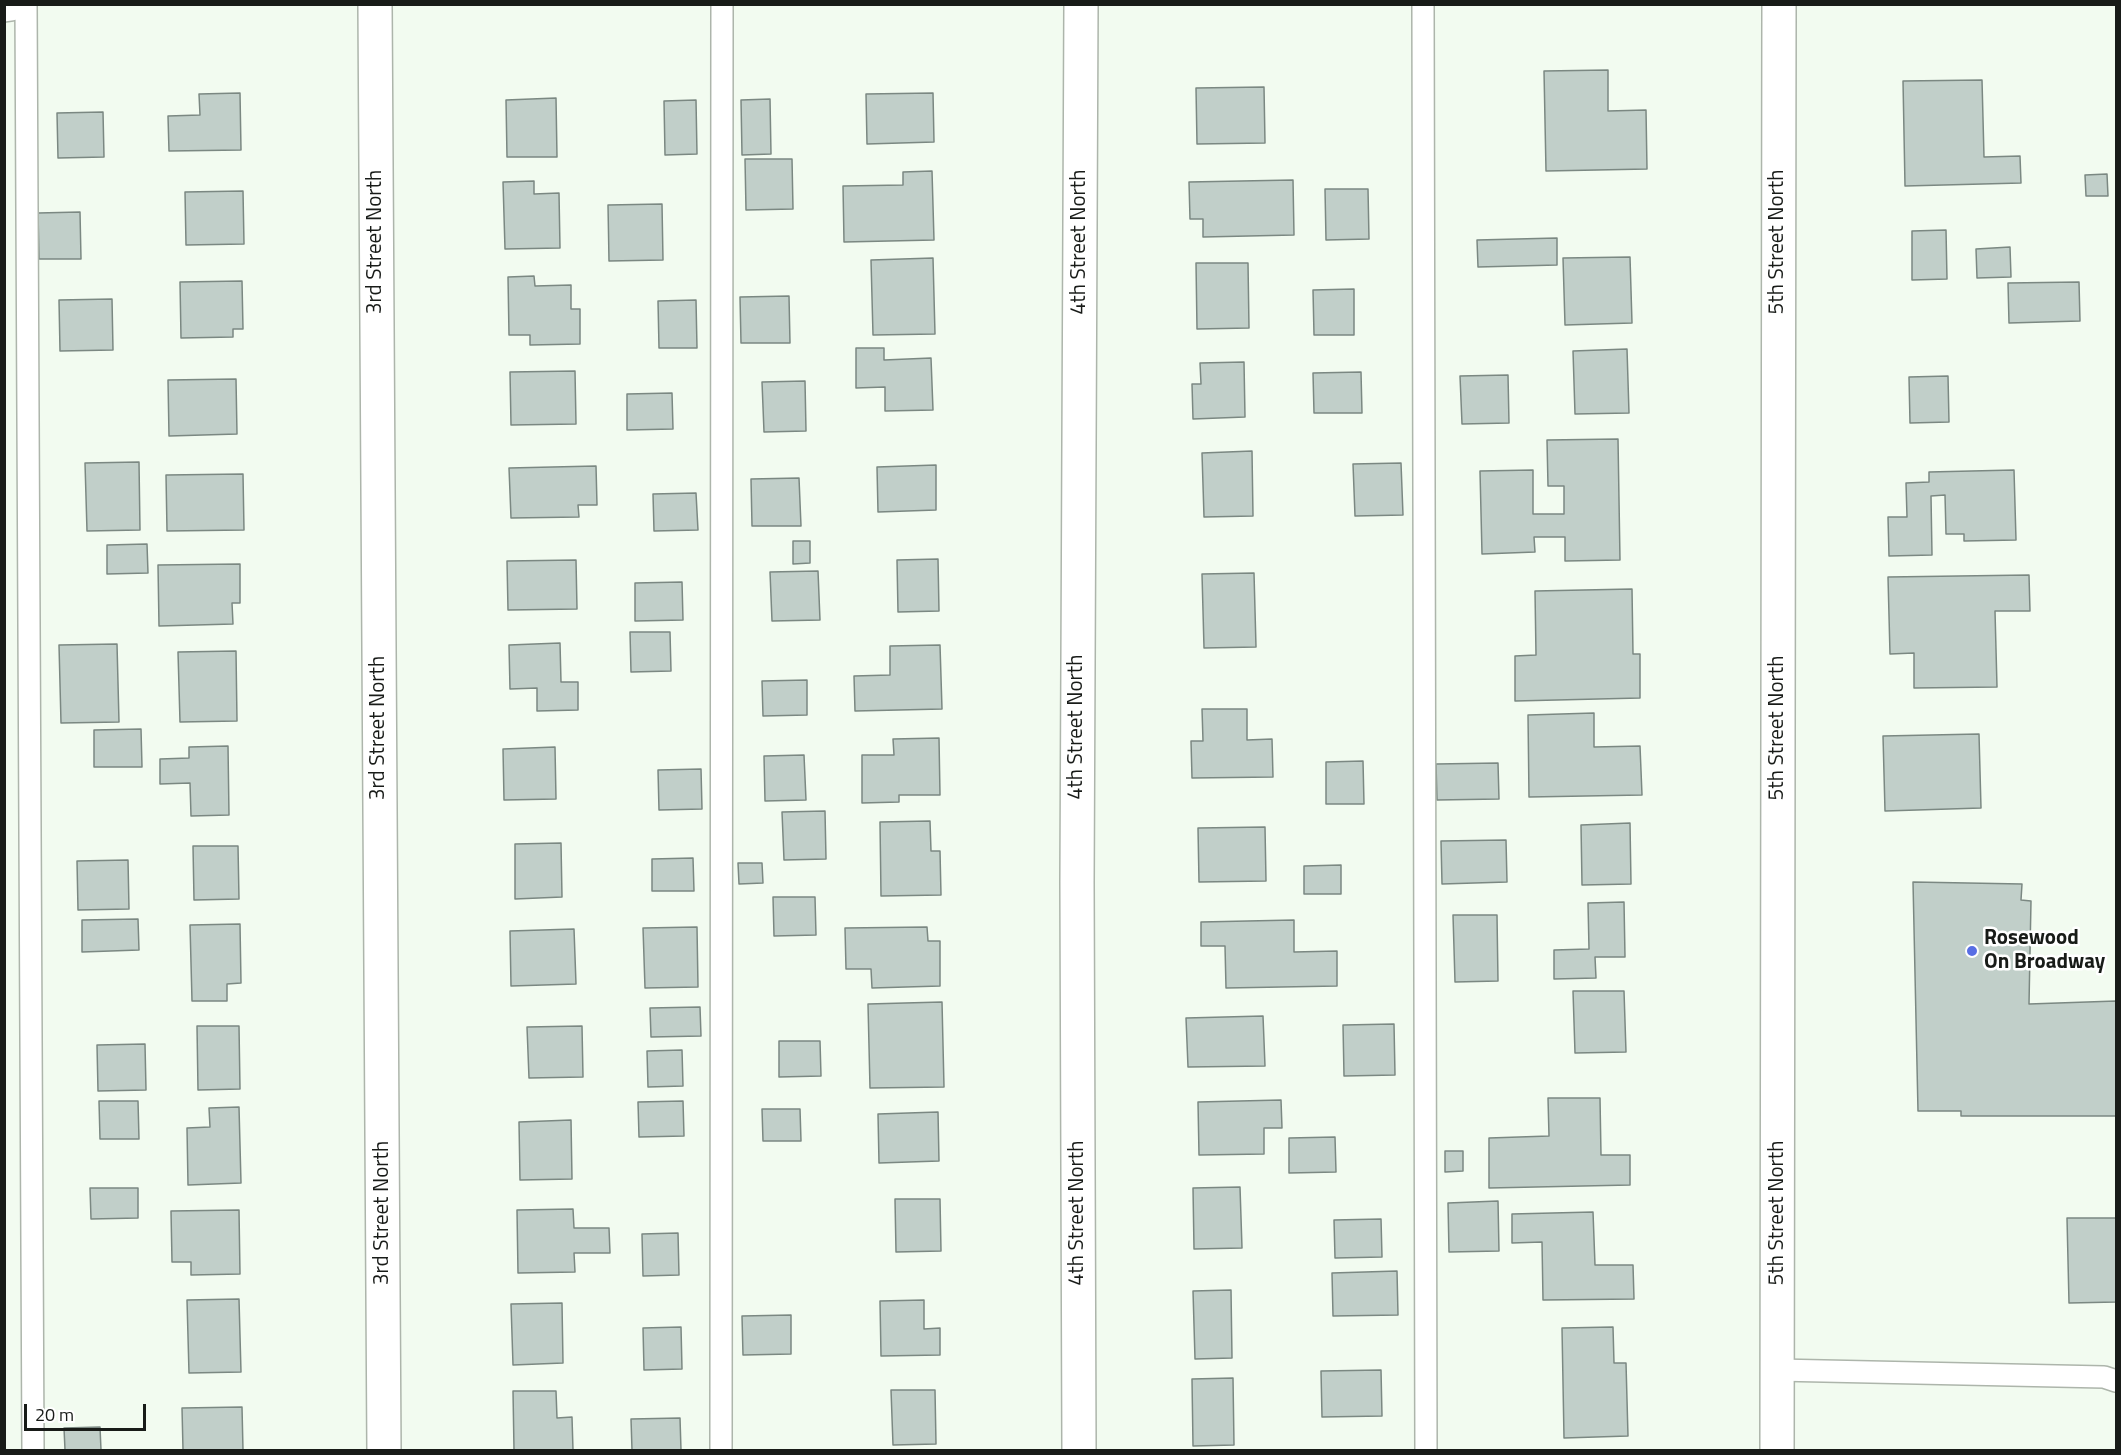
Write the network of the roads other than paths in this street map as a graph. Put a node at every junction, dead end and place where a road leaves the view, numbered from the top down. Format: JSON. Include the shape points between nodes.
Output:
{"nodes":[{"id":1,"x":10,"y":4,"type":"edge"},
{"id":2,"x":26,"y":4,"type":"edge"},
{"id":3,"x":375,"y":4,"type":"edge"},
{"id":4,"x":722,"y":4,"type":"edge"},
{"id":5,"x":1081,"y":4,"type":"edge"},
{"id":6,"x":1423,"y":4,"type":"edge"},
{"id":7,"x":1779,"y":4,"type":"edge"},
{"id":8,"x":4,"y":5,"type":"edge"},
{"id":9,"x":1777,"y":1370,"type":"junction"},
{"id":10,"x":2116,"y":1381,"type":"edge"},
{"id":11,"x":33,"y":1450,"type":"edge"},
{"id":12,"x":384,"y":1450,"type":"edge"},
{"id":13,"x":722,"y":1450,"type":"edge"},
{"id":14,"x":1079,"y":1450,"type":"edge"},
{"id":15,"x":1426,"y":1450,"type":"edge"},
{"id":16,"x":1777,"y":1450,"type":"edge"}],
"edges":[{"from":1,"to":8,"type":"street"},
{"from":2,"to":11,"type":"lane"},
{"from":3,"to":12,"type":"street","name":"3rd Street North"},
{"from":4,"to":13,"type":"lane"},
{"from":5,"to":14,"type":"street","name":"4th Street North"},
{"from":6,"to":15,"type":"lane"},
{"from":7,"to":9,"type":"street","name":"5th Street North"},
{"from":9,"to":10,"type":"lane","via":[[2104,1377]]},
{"from":9,"to":16,"type":"street","name":"5th Street North"}]}
